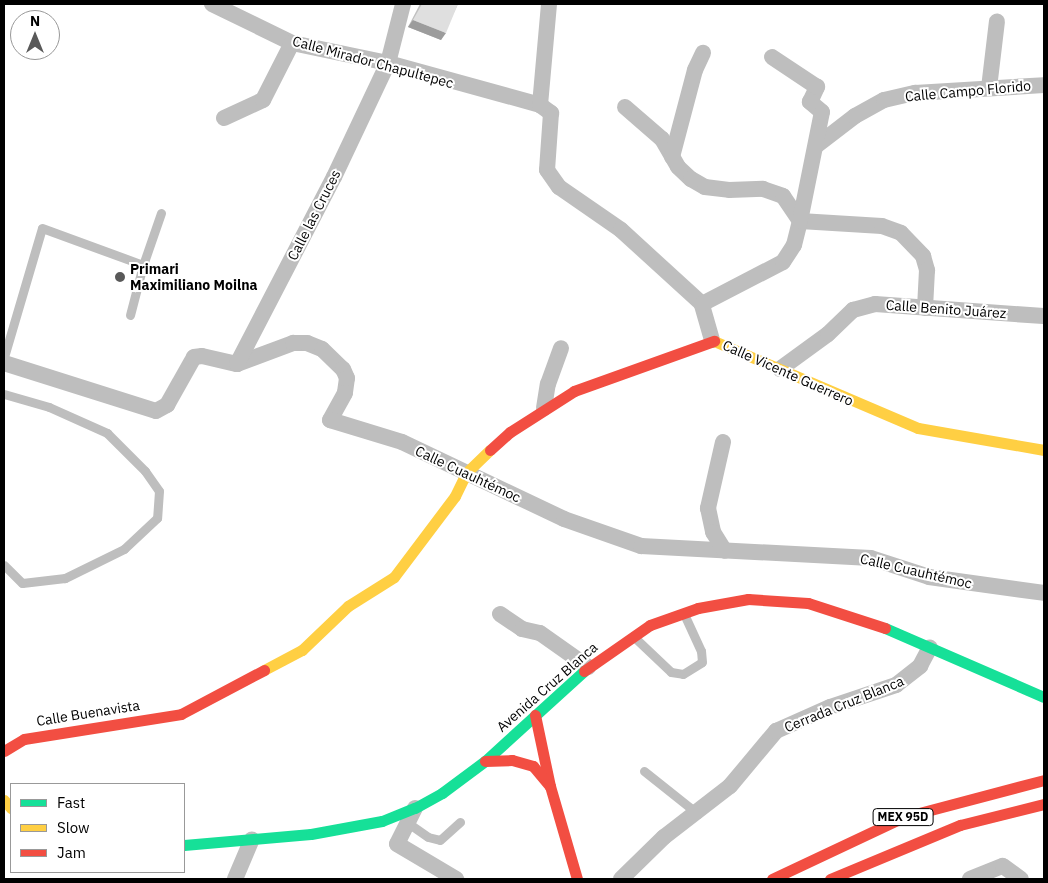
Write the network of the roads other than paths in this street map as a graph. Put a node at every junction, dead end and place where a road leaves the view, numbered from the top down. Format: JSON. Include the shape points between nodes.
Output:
{"nodes":[{"id":1,"x":212,"y":4,"type":"edge"},
{"id":2,"x":404,"y":4,"type":"edge"},
{"id":3,"x":549,"y":4,"type":"edge"},
{"id":4,"x":997,"y":21,"type":"dead end"},
{"id":5,"x":292,"y":43,"type":"junction"},
{"id":6,"x":703,"y":53,"type":"dead end"},
{"id":7,"x":772,"y":57,"type":"dead end"},
{"id":8,"x":388,"y":64,"type":"junction"},
{"id":9,"x":1044,"y":85,"type":"edge"},
{"id":10,"x":989,"y":88,"type":"junction"},
{"id":11,"x":540,"y":105,"type":"junction"},
{"id":12,"x":625,"y":107,"type":"dead end"},
{"id":13,"x":224,"y":118,"type":"dead end"},
{"id":14,"x":816,"y":146,"type":"junction"},
{"id":15,"x":672,"y":157,"type":"junction"},
{"id":16,"x":161,"y":213,"type":"dead end"},
{"id":17,"x":800,"y":222,"type":"junction"},
{"id":18,"x":143,"y":265,"type":"junction"},
{"id":19,"x":702,"y":304,"type":"junction"},
{"id":20,"x":925,"y":308,"type":"junction"},
{"id":21,"x":130,"y":315,"type":"dead end"},
{"id":22,"x":1044,"y":316,"type":"edge"},
{"id":23,"x":712,"y":340,"type":"junction"},
{"id":24,"x":560,"y":348,"type":"dead end"},
{"id":25,"x":4,"y":357,"type":"edge"},
{"id":26,"x":4,"y":363,"type":"edge"},
{"id":27,"x":238,"y":364,"type":"junction"},
{"id":28,"x":780,"y":369,"type":"junction"},
{"id":29,"x":4,"y":394,"type":"edge"},
{"id":30,"x":544,"y":408,"type":"junction"},
{"id":31,"x":723,"y":442,"type":"dead end"},
{"id":32,"x":1044,"y":450,"type":"edge"},
{"id":33,"x":466,"y":474,"type":"junction"},
{"id":34,"x":724,"y":551,"type":"junction"},
{"id":35,"x":4,"y":565,"type":"edge"},
{"id":36,"x":1044,"y":593,"type":"edge"},
{"id":37,"x":683,"y":613,"type":"junction"},
{"id":38,"x":500,"y":614,"type":"dead end"},
{"id":39,"x":633,"y":636,"type":"junction"},
{"id":40,"x":930,"y":646,"type":"junction"},
{"id":41,"x":588,"y":667,"type":"junction"},
{"id":42,"x":1044,"y":696,"type":"edge"},
{"id":43,"x":181,"y":714,"type":"joint"},
{"id":44,"x":535,"y":715,"type":"junction"},
{"id":45,"x":4,"y":752,"type":"edge"},
{"id":46,"x":485,"y":761,"type":"junction"},
{"id":47,"x":644,"y":771,"type":"dead end"},
{"id":48,"x":1044,"y":780,"type":"edge"},
{"id":49,"x":550,"y":786,"type":"junction"},
{"id":50,"x":1044,"y":804,"type":"edge"},
{"id":51,"x":415,"y":808,"type":"junction"},
{"id":52,"x":698,"y":814,"type":"junction"},
{"id":53,"x":460,"y":822,"type":"dead end"},
{"id":54,"x":408,"y":823,"type":"junction"},
{"id":55,"x":252,"y":839,"type":"junction"},
{"id":56,"x":185,"y":845,"type":"edge"},
{"id":57,"x":235,"y":879,"type":"edge"},
{"id":58,"x":456,"y":879,"type":"edge"},
{"id":59,"x":577,"y":879,"type":"edge"},
{"id":60,"x":621,"y":879,"type":"edge"},
{"id":61,"x":772,"y":879,"type":"edge"},
{"id":62,"x":830,"y":879,"type":"edge"},
{"id":63,"x":970,"y":879,"type":"edge"},
{"id":64,"x":1021,"y":879,"type":"edge"}],
"edges":[{"from":1,"to":5,"type":"street","name":"Calle Mirador Chapultepec"},
{"from":2,"to":8,"type":"street","name":"Calle las Cruces"},
{"from":3,"to":11,"type":"street"},
{"from":4,"to":10,"type":"street"},
{"from":5,"to":8,"type":"street","name":"Calle Mirador Chapultepec"},
{"from":5,"to":13,"type":"street","via":[[263,100]]},
{"from":6,"to":15,"type":"street","via":[[695,70]]},
{"from":7,"to":14,"type":"street","via":[[817,87],[810,102],[822,112]]},
{"from":8,"to":11,"type":"street","name":"Calle Mirador Chapultepec"},
{"from":8,"to":27,"type":"street","name":"Calle las Cruces"},
{"from":9,"to":10,"type":"street","name":"Calle Campo Florido"},
{"from":10,"to":14,"type":"street","name":"Calle Campo Florido","via":[[914,93],[884,100],[854,116]]},
{"from":11,"to":19,"type":"street","via":[[551,113],[547,170],[559,187],[621,230]]},
{"from":12,"to":15,"type":"street","via":[[662,139]]},
{"from":14,"to":17,"type":"street"},
{"from":15,"to":17,"type":"street","via":[[691,179],[706,187],[763,189],[783,196]]},
{"from":16,"to":18,"type":"lane"},
{"from":17,"to":19,"type":"street","via":[[794,244],[783,262]]},
{"from":17,"to":20,"type":"street","via":[[882,226],[901,233],[923,256],[927,270]]},
{"from":18,"to":21,"type":"lane"},
{"from":18,"to":25,"type":"lane","via":[[42,228]]},
{"from":19,"to":23,"type":"street"},
{"from":20,"to":22,"type":"street","name":"Calle Benito Juárez"},
{"from":20,"to":28,"type":"street","name":"Calle Benito Juárez","via":[[875,304],[853,310],[828,334]]},
{"from":23,"to":28,"type":"main road","name":"Calle Vicente Guerrero"},
{"from":23,"to":30,"type":"main road","name":"Calle Vicente Guerrero","via":[[634,366],[574,391]]},
{"from":24,"to":30,"type":"street"},
{"from":26,"to":27,"type":"street","via":[[156,412],[167,405],[194,357]]},
{"from":27,"to":33,"type":"street","name":"Calle Cuauhtémoc","via":[[293,343],[307,343],[322,349],[343,369],[347,378],[345,392],[330,420],[402,442]]},
{"from":28,"to":32,"type":"main road","name":"Calle Vicente Guerrero","via":[[918,428]]},
{"from":29,"to":35,"type":"lane","via":[[49,407],[107,433],[145,471],[159,491],[157,518],[124,549],[65,578],[22,583]]},
{"from":30,"to":33,"type":"main road","name":"Calle Vicente Guerrero","via":[[510,432]]},
{"from":31,"to":34,"type":"street","via":[[708,508],[713,532]]},
{"from":33,"to":34,"type":"street","name":"Calle Cuauhtémoc","via":[[564,519],[641,546]]},
{"from":33,"to":43,"type":"main road","name":"Calle Vicente Guerrero","via":[[455,496],[394,577],[348,606],[302,650]]},
{"from":34,"to":36,"type":"street","name":"Calle Cuauhtémoc","via":[[871,558],[929,576]]},
{"from":37,"to":39,"type":"main road","name":"Avenida Cruz Blanca","via":[[650,625]]},
{"from":37,"to":39,"type":"lane","via":[[701,651],[702,662],[683,674],[671,672]]},
{"from":37,"to":40,"type":"main road","name":"Avenida Cruz Blanca","via":[[748,599],[808,603],[869,621]]},
{"from":38,"to":41,"type":"street","via":[[522,629],[540,633]]},
{"from":39,"to":41,"type":"main road","name":"Avenida Cruz Blanca"},
{"from":40,"to":42,"type":"main road","name":"Avenida Cruz Blanca"},
{"from":40,"to":52,"type":"street","name":"Cerrada Cruz Blanca","via":[[920,666],[896,685],[830,707],[776,731],[730,786]]},
{"from":41,"to":44,"type":"main road","name":"Avenida Cruz Blanca"},
{"from":43,"to":45,"type":"main road","name":"Calle Buenavista","via":[[24,739]]},
{"from":44,"to":46,"type":"main road","name":"Avenida Cruz Blanca"},
{"from":44,"to":49,"type":"main road"},
{"from":46,"to":49,"type":"main road","via":[[512,760],[533,766]]},
{"from":46,"to":51,"type":"main road","name":"Avenida Cruz Blanca","via":[[442,793]]},
{"from":47,"to":52,"type":"lane"},
{"from":48,"to":61,"type":"main road","number":"MEX 95D","via":[[904,817]]},
{"from":49,"to":59,"type":"main road"},
{"from":50,"to":62,"type":"main road","number":"MEX 95D","via":[[960,825]]},
{"from":51,"to":54,"type":"street"},
{"from":51,"to":55,"type":"main road","name":"Avenida Cruz Blanca","via":[[382,821],[311,834]]},
{"from":52,"to":60,"type":"street","name":"Cerrada Cruz Blanca","via":[[664,837]]},
{"from":53,"to":54,"type":"lane","via":[[440,840],[428,837]]},
{"from":54,"to":58,"type":"street","via":[[397,844]]},
{"from":55,"to":56,"type":"main road","name":"Avenida Cruz Blanca"},
{"from":55,"to":57,"type":"street"},
{"from":63,"to":64,"type":"street","via":[[1003,866]]}]}
